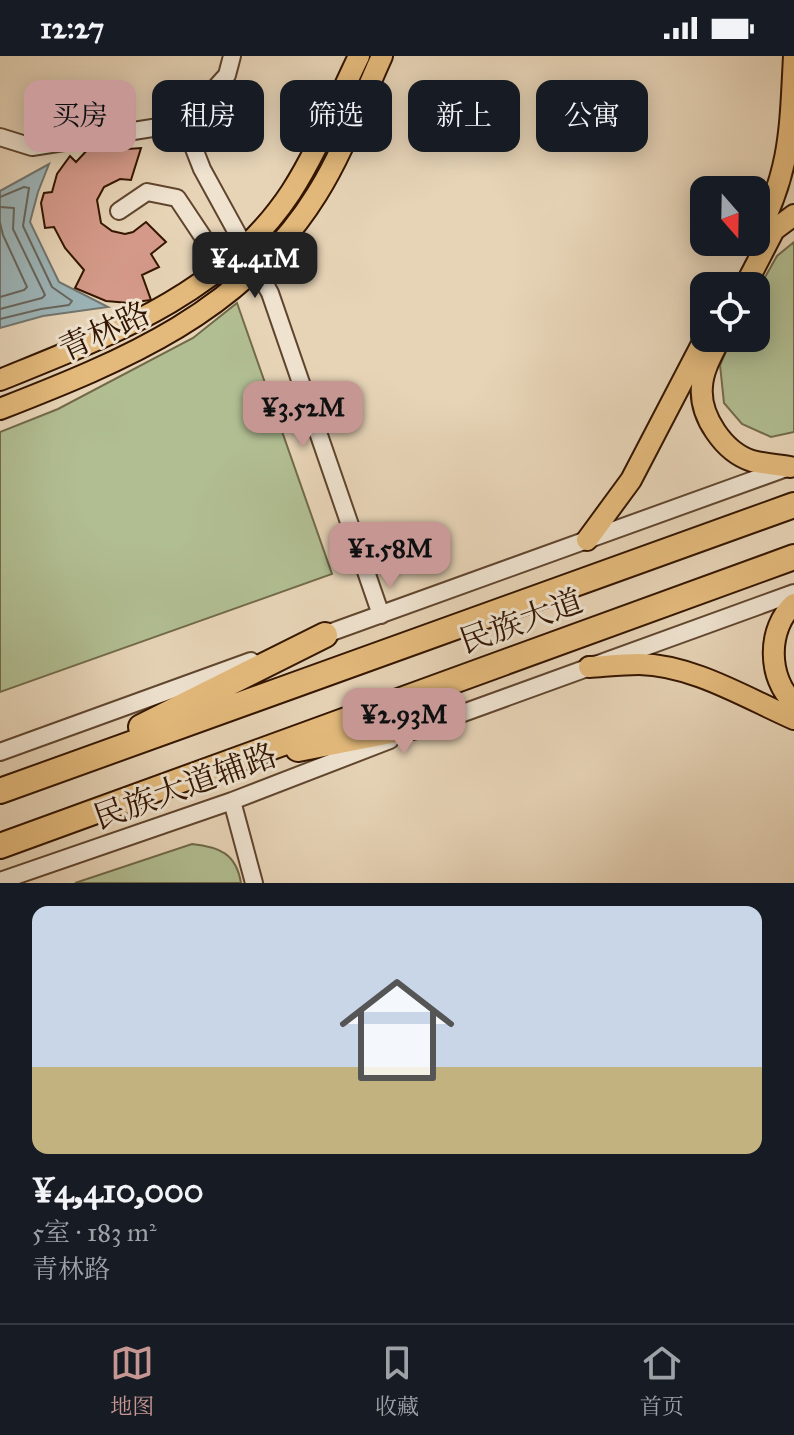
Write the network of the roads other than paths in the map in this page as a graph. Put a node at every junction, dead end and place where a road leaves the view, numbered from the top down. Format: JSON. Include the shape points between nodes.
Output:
{"nodes":[{"id":1,"x":232,"y":56,"type":"edge"},
{"id":2,"x":359,"y":56,"type":"edge"},
{"id":3,"x":382,"y":56,"type":"edge"},
{"id":4,"x":794,"y":56,"type":"edge"},
{"id":5,"x":223,"y":80,"type":"edge"},
{"id":6,"x":152,"y":128,"type":"edge"},
{"id":7,"x":0,"y":137,"type":"edge"},
{"id":8,"x":195,"y":152,"type":"edge"},
{"id":9,"x":770,"y":210,"type":"edge"},
{"id":10,"x":119,"y":211,"type":"dead end"},
{"id":11,"x":794,"y":215,"type":"edge"},
{"id":12,"x":245,"y":246,"type":"junction"},
{"id":13,"x":223,"y":267,"type":"junction"},
{"id":14,"x":256,"y":269,"type":"junction"},
{"id":15,"x":751,"y":272,"type":"edge"},
{"id":16,"x":698,"y":352,"type":"edge"},
{"id":17,"x":713,"y":352,"type":"edge"},
{"id":18,"x":0,"y":380,"type":"edge"},
{"id":19,"x":0,"y":409,"type":"edge"},
{"id":20,"x":792,"y":466,"type":"edge"},
{"id":21,"x":794,"y":505,"type":"edge"},
{"id":22,"x":587,"y":540,"type":"junction"},
{"id":23,"x":794,"y":557,"type":"edge"},
{"id":24,"x":794,"y":593,"type":"edge"},
{"id":25,"x":794,"y":604,"type":"edge"},
{"id":26,"x":381,"y":615,"type":"junction"},
{"id":27,"x":325,"y":635,"type":"junction"},
{"id":28,"x":589,"y":667,"type":"junction"},
{"id":29,"x":794,"y":703,"type":"edge"},
{"id":30,"x":794,"y":719,"type":"edge"},
{"id":31,"x":437,"y":722,"type":"junction"},
{"id":32,"x":0,"y":752,"type":"edge"},
{"id":33,"x":237,"y":760,"type":"junction"},
{"id":34,"x":42,"y":776,"type":"junction"},
{"id":35,"x":0,"y":791,"type":"edge"},
{"id":36,"x":232,"y":801,"type":"junction"},
{"id":37,"x":0,"y":846,"type":"edge"},
{"id":38,"x":0,"y":881,"type":"edge"},
{"id":39,"x":254,"y":883,"type":"edge"}],
"edges":[{"from":1,"to":5,"type":"street"},
{"from":2,"to":12,"type":"main road","name":"青林路","via":[[298,180]]},
{"from":3,"to":14,"type":"main road","name":"青林路","via":[[316,196]]},
{"from":4,"to":9,"type":"main road","via":[[787,160]]},
{"from":6,"to":7,"type":"street","via":[[32,147]]},
{"from":8,"to":12,"type":"street"},
{"from":10,"to":13,"type":"street","via":[[147,192],[177,198]]},
{"from":11,"to":15,"type":"main road","via":[[774,230]]},
{"from":12,"to":13,"type":"main road","name":"青林路"},
{"from":12,"to":14,"type":"street"},
{"from":13,"to":18,"type":"main road","name":"青林路","via":[[135,324]]},
{"from":14,"to":19,"type":"main road","name":"青林路","via":[[222,301],[174,331]]},
{"from":14,"to":26,"type":"street","via":[[270,293]]},
{"from":16,"to":22,"type":"main road","via":[[631,480]]},
{"from":17,"to":20,"type":"main road","via":[[702,398],[723,441],[752,461]]},
{"from":20,"to":22,"type":"street"},
{"from":21,"to":34,"type":"highway","name":"民族大道"},
{"from":22,"to":26,"type":"street"},
{"from":23,"to":33,"type":"highway","name":"民族大道"},
{"from":24,"to":28,"type":"street","name":"民族大道辅路"},
{"from":25,"to":29,"type":"main road","via":[[777,628],[774,661]]},
{"from":26,"to":27,"type":"street"},
{"from":27,"to":32,"type":"street"},
{"from":27,"to":34,"type":"highway"},
{"from":28,"to":30,"type":"main road","via":[[640,664],[672,669]]},
{"from":28,"to":31,"type":"street","name":"民族大道辅路"},
{"from":31,"to":33,"type":"highway"},
{"from":31,"to":36,"type":"street","name":"民族大道辅路"},
{"from":33,"to":37,"type":"highway","name":"民族大道"},
{"from":34,"to":35,"type":"highway","name":"民族大道"},
{"from":36,"to":38,"type":"street","name":"民族大道辅路"},
{"from":36,"to":39,"type":"street"}]}
